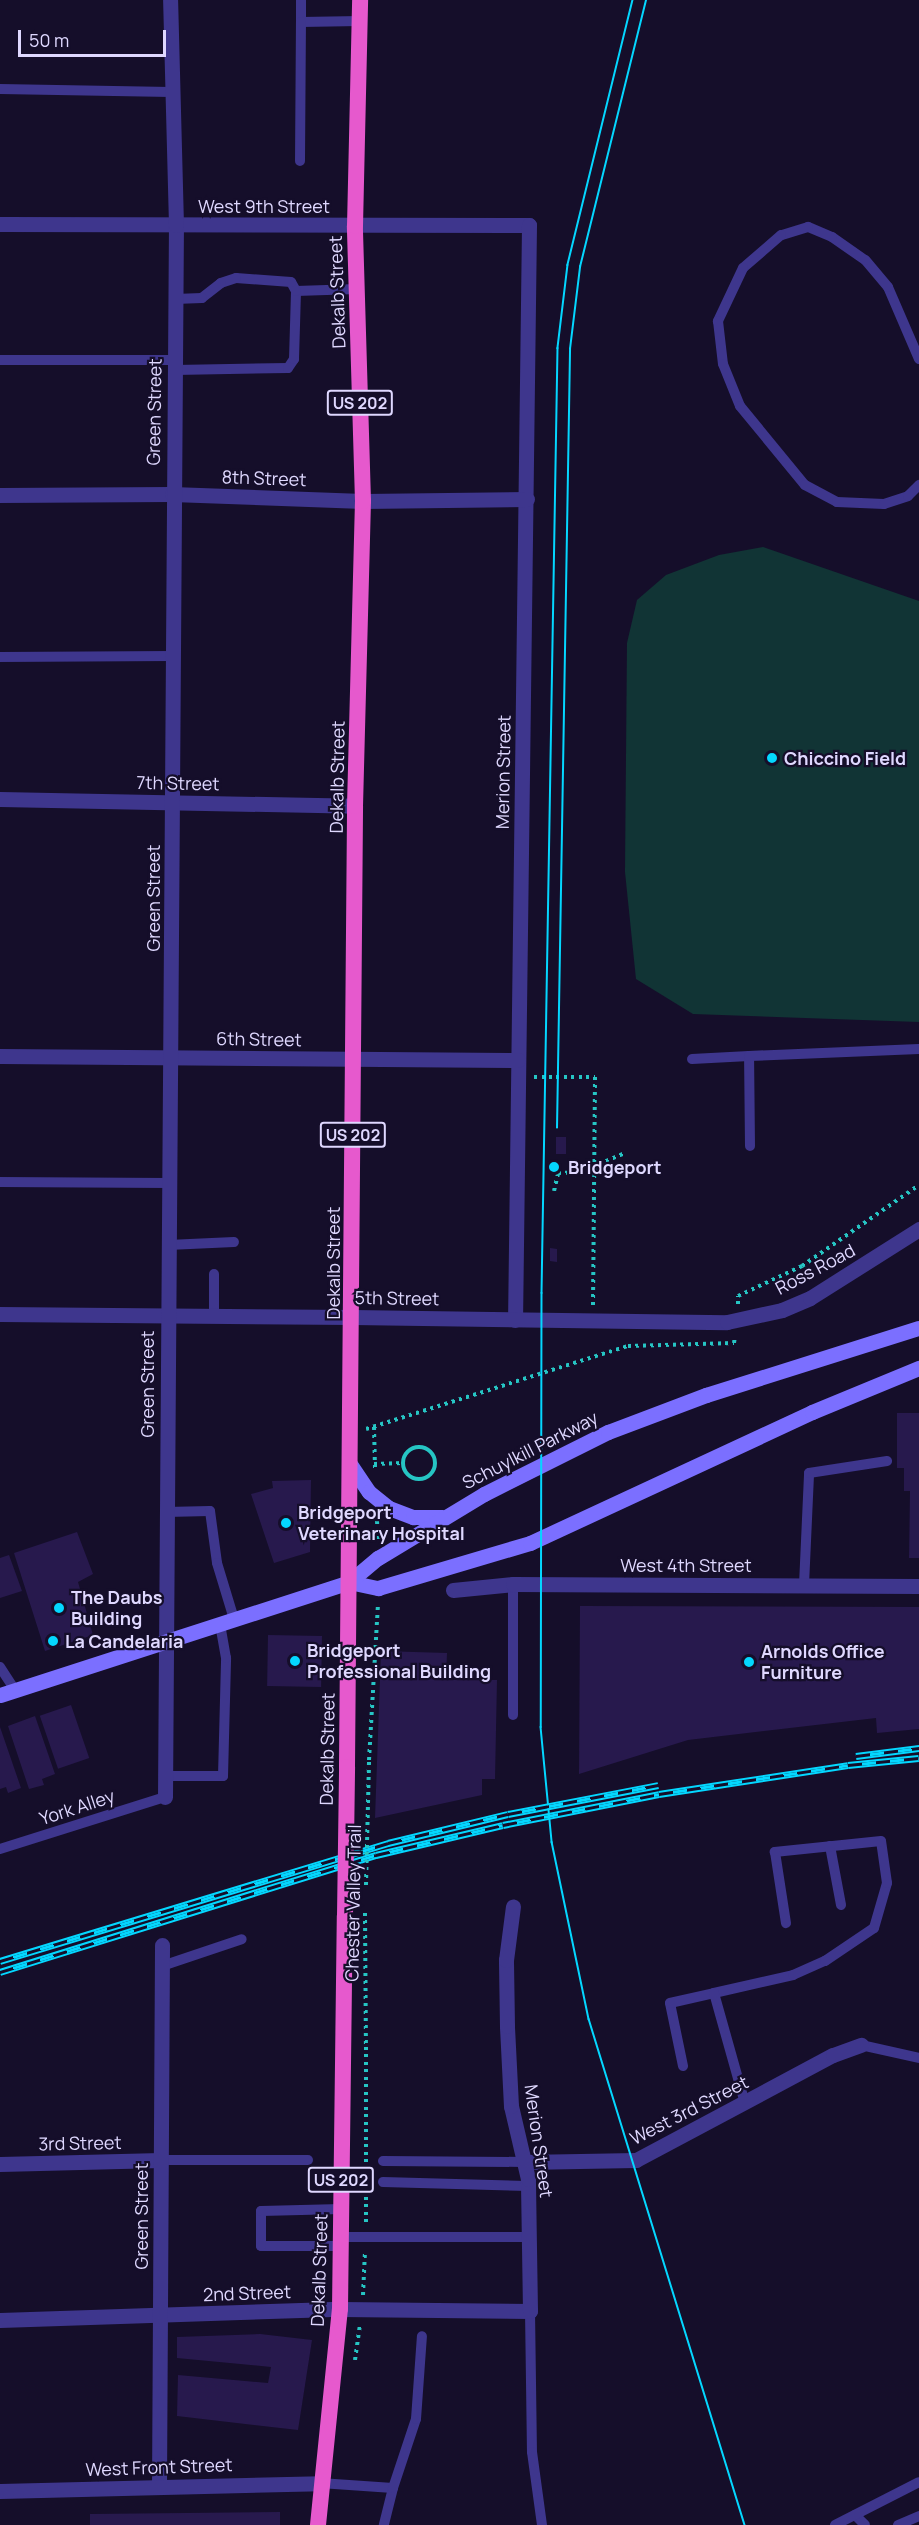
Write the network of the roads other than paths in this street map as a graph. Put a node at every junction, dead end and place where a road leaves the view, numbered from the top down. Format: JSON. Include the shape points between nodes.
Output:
{"nodes":[{"id":1,"x":170,"y":0,"type":"edge"},
{"id":2,"x":301,"y":0,"type":"edge"},
{"id":3,"x":360,"y":0,"type":"edge"},
{"id":4,"x":360,"y":21,"type":"junction"},
{"id":5,"x":301,"y":22,"type":"junction"},
{"id":6,"x":0,"y":88,"type":"edge"},
{"id":7,"x":171,"y":92,"type":"junction"},
{"id":8,"x":300,"y":161,"type":"dead end"},
{"id":9,"x":0,"y":224,"type":"edge"},
{"id":10,"x":176,"y":225,"type":"junction"},
{"id":11,"x":529,"y":225,"type":"joint"},
{"id":12,"x":355,"y":226,"type":"junction"},
{"id":13,"x":357,"y":289,"type":"junction"},
{"id":14,"x":296,"y":291,"type":"junction"},
{"id":15,"x":175,"y":299,"type":"junction"},
{"id":16,"x":919,"y":359,"type":"edge"},
{"id":17,"x":0,"y":360,"type":"edge"},
{"id":18,"x":175,"y":365,"type":"junction"},
{"id":19,"x":919,"y":485,"type":"edge"},
{"id":20,"x":172,"y":494,"type":"junction"},
{"id":21,"x":0,"y":495,"type":"edge"},
{"id":22,"x":527,"y":499,"type":"junction"},
{"id":23,"x":363,"y":501,"type":"junction"},
{"id":24,"x":173,"y":656,"type":"junction"},
{"id":25,"x":0,"y":657,"type":"edge"},
{"id":26,"x":0,"y":799,"type":"edge"},
{"id":27,"x":173,"y":802,"type":"junction"},
{"id":28,"x":356,"y":806,"type":"junction"},
{"id":29,"x":919,"y":1049,"type":"edge"},
{"id":30,"x":0,"y":1056,"type":"edge"},
{"id":31,"x":749,"y":1056,"type":"junction"},
{"id":32,"x":171,"y":1057,"type":"junction"},
{"id":33,"x":354,"y":1059,"type":"junction"},
{"id":34,"x":692,"y":1059,"type":"dead end"},
{"id":35,"x":519,"y":1060,"type":"junction"},
{"id":36,"x":750,"y":1146,"type":"dead end"},
{"id":37,"x":0,"y":1182,"type":"edge"},
{"id":38,"x":169,"y":1183,"type":"junction"},
{"id":39,"x":919,"y":1229,"type":"edge"},
{"id":40,"x":234,"y":1242,"type":"dead end"},
{"id":41,"x":168,"y":1245,"type":"junction"},
{"id":42,"x":214,"y":1274,"type":"dead end"},
{"id":43,"x":0,"y":1314,"type":"edge"},
{"id":44,"x":167,"y":1315,"type":"junction"},
{"id":45,"x":214,"y":1316,"type":"junction"},
{"id":46,"x":352,"y":1317,"type":"junction"},
{"id":47,"x":515,"y":1320,"type":"junction"},
{"id":48,"x":685,"y":1324,"type":"joint"},
{"id":49,"x":919,"y":1328,"type":"edge"},
{"id":50,"x":919,"y":1368,"type":"edge"},
{"id":51,"x":887,"y":1461,"type":"dead end"},
{"id":52,"x":351,"y":1464,"type":"junction"},
{"id":53,"x":166,"y":1512,"type":"junction"},
{"id":54,"x":446,"y":1517,"type":"junction"},
{"id":55,"x":349,"y":1582,"type":"junction"},
{"id":56,"x":513,"y":1584,"type":"junction"},
{"id":57,"x":804,"y":1585,"type":"junction"},
{"id":58,"x":919,"y":1586,"type":"edge"},
{"id":59,"x":453,"y":1590,"type":"dead end"},
{"id":60,"x":227,"y":1622,"type":"junction"},
{"id":61,"x":165,"y":1641,"type":"junction"},
{"id":62,"x":0,"y":1667,"type":"edge"},
{"id":63,"x":15,"y":1690,"type":"junction"},
{"id":64,"x":0,"y":1695,"type":"edge"},
{"id":65,"x":513,"y":1715,"type":"dead end"},
{"id":66,"x":165,"y":1776,"type":"junction"},
{"id":67,"x":165,"y":1797,"type":"joint"},
{"id":68,"x":830,"y":1846,"type":"junction"},
{"id":69,"x":0,"y":1849,"type":"edge"},
{"id":70,"x":841,"y":1905,"type":"dead end"},
{"id":71,"x":513,"y":1906,"type":"dead end"},
{"id":72,"x":786,"y":1923,"type":"dead end"},
{"id":73,"x":242,"y":1939,"type":"dead end"},
{"id":74,"x":162,"y":1946,"type":"dead end"},
{"id":75,"x":162,"y":1966,"type":"junction"},
{"id":76,"x":714,"y":1993,"type":"junction"},
{"id":77,"x":861,"y":2045,"type":"joint"},
{"id":78,"x":919,"y":2058,"type":"edge"},
{"id":79,"x":683,"y":2067,"type":"dead end"},
{"id":80,"x":745,"y":2103,"type":"junction"},
{"id":81,"x":161,"y":2160,"type":"junction"},
{"id":82,"x":308,"y":2160,"type":"dead end"},
{"id":83,"x":383,"y":2161,"type":"dead end"},
{"id":84,"x":524,"y":2162,"type":"junction"},
{"id":85,"x":0,"y":2164,"type":"edge"},
{"id":86,"x":383,"y":2182,"type":"dead end"},
{"id":87,"x":528,"y":2186,"type":"junction"},
{"id":88,"x":341,"y":2209,"type":"junction"},
{"id":89,"x":529,"y":2237,"type":"junction"},
{"id":90,"x":341,"y":2242,"type":"junction"},
{"id":91,"x":340,"y":2309,"type":"junction"},
{"id":92,"x":531,"y":2311,"type":"junction"},
{"id":93,"x":160,"y":2315,"type":"junction"},
{"id":94,"x":0,"y":2320,"type":"edge"},
{"id":95,"x":423,"y":2336,"type":"dead end"},
{"id":96,"x":919,"y":2482,"type":"edge"},
{"id":97,"x":320,"y":2483,"type":"junction"},
{"id":98,"x":159,"y":2487,"type":"junction"},
{"id":99,"x":393,"y":2488,"type":"junction"},
{"id":100,"x":0,"y":2491,"type":"edge"},
{"id":101,"x":855,"y":2515,"type":"junction"},
{"id":102,"x":919,"y":2516,"type":"edge"},
{"id":103,"x":318,"y":2525,"type":"edge"},
{"id":104,"x":384,"y":2525,"type":"edge"},
{"id":105,"x":542,"y":2525,"type":"edge"},
{"id":106,"x":834,"y":2525,"type":"edge"},
{"id":107,"x":865,"y":2525,"type":"edge"},
{"id":108,"x":898,"y":2525,"type":"edge"}],
"edges":[{"from":1,"to":7,"type":"street","name":"Green Street"},
{"from":2,"to":5,"type":"lane"},
{"from":3,"to":4,"type":"highway","name":"Dekalb Street","number":"US 202"},
{"from":4,"to":5,"type":"lane"},
{"from":4,"to":12,"type":"highway","name":"Dekalb Street","number":"US 202"},
{"from":5,"to":8,"type":"lane"},
{"from":6,"to":7,"type":"lane"},
{"from":7,"to":10,"type":"street","name":"Green Street"},
{"from":9,"to":10,"type":"street","name":"West 9th Street"},
{"from":10,"to":12,"type":"street","name":"West 9th Street"},
{"from":10,"to":15,"type":"street","name":"Green Street"},
{"from":11,"to":12,"type":"street","name":"West 9th Street"},
{"from":11,"to":22,"type":"street","name":"Merion Street"},
{"from":12,"to":13,"type":"highway","name":"Dekalb Street","number":"US 202"},
{"from":13,"to":14,"type":"lane"},
{"from":13,"to":23,"type":"highway","name":"Dekalb Street","number":"US 202"},
{"from":14,"to":15,"type":"lane","via":[[291,282],[236,278],[221,283],[202,298]]},
{"from":14,"to":18,"type":"lane","via":[[294,359],[288,368]]},
{"from":15,"to":18,"type":"street","name":"Green Street"},
{"from":16,"to":19,"type":"lane","via":[[888,286],[865,260],[832,237],[808,227],[781,236],[743,268],[717,321],[723,364],[740,406],[805,484],[837,502],[884,504],[908,496]]},
{"from":17,"to":18,"type":"lane"},
{"from":18,"to":20,"type":"street","name":"Green Street"},
{"from":20,"to":21,"type":"street","name":"8th Street"},
{"from":20,"to":23,"type":"street","name":"8th Street"},
{"from":20,"to":24,"type":"street","name":"Green Street"},
{"from":22,"to":23,"type":"street","name":"8th Street"},
{"from":22,"to":35,"type":"street","name":"Merion Street"},
{"from":23,"to":28,"type":"highway","name":"Dekalb Street","number":"US 202"},
{"from":24,"to":25,"type":"lane"},
{"from":24,"to":27,"type":"street","name":"Green Street"},
{"from":26,"to":27,"type":"street","name":"7th Street"},
{"from":27,"to":28,"type":"street","name":"7th Street"},
{"from":27,"to":32,"type":"street","name":"Green Street"},
{"from":28,"to":33,"type":"highway","name":"Dekalb Street","number":"US 202"},
{"from":29,"to":31,"type":"lane"},
{"from":30,"to":32,"type":"street","name":"6th Street"},
{"from":31,"to":34,"type":"lane"},
{"from":31,"to":36,"type":"lane"},
{"from":32,"to":33,"type":"street","name":"6th Street"},
{"from":32,"to":38,"type":"street","name":"Green Street"},
{"from":33,"to":35,"type":"street","name":"6th Street"},
{"from":33,"to":46,"type":"highway","name":"Dekalb Street","number":"US 202"},
{"from":35,"to":47,"type":"street","name":"Merion Street"},
{"from":37,"to":38,"type":"lane"},
{"from":38,"to":41,"type":"street","name":"Green Street"},
{"from":39,"to":48,"type":"street","name":"Ross Road","via":[[810,1298],[782,1310],[736,1320]]},
{"from":40,"to":41,"type":"lane"},
{"from":41,"to":44,"type":"street","name":"Green Street"},
{"from":42,"to":45,"type":"lane"},
{"from":43,"to":44,"type":"street","name":"5th Street"},
{"from":44,"to":45,"type":"street","name":"5th Street"},
{"from":44,"to":53,"type":"street","name":"Green Street"},
{"from":45,"to":46,"type":"street","name":"5th Street"},
{"from":46,"to":47,"type":"street","name":"5th Street"},
{"from":46,"to":52,"type":"highway","name":"Dekalb Street","number":"US 202"},
{"from":47,"to":48,"type":"street","name":"5th Street"},
{"from":49,"to":54,"type":"main road","name":"Schuylkill Parkway","via":[[618,1428],[521,1473]]},
{"from":50,"to":55,"type":"main road","via":[[831,1404],[530,1543],[378,1588]]},
{"from":51,"to":57,"type":"lane","via":[[809,1473]]},
{"from":52,"to":54,"type":"main road","via":[[369,1492],[388,1509],[414,1517]]},
{"from":52,"to":55,"type":"highway","name":"Dekalb Street","number":"US 202"},
{"from":53,"to":60,"type":"lane","via":[[210,1511]]},
{"from":53,"to":61,"type":"street","name":"Green Street"},
{"from":54,"to":55,"type":"main road","name":"Schuylkill Parkway","via":[[378,1558]]},
{"from":55,"to":60,"type":"main road"},
{"from":55,"to":88,"type":"highway","name":"Dekalb Street","number":"US 202","bridge":true},
{"from":56,"to":57,"type":"street","name":"West 4th Street"},
{"from":56,"to":59,"type":"street","name":"West 4th Street"},
{"from":56,"to":65,"type":"lane"},
{"from":57,"to":58,"type":"street","name":"West 4th Street"},
{"from":60,"to":61,"type":"main road"},
{"from":60,"to":66,"type":"lane","via":[[223,1776]]},
{"from":61,"to":63,"type":"main road"},
{"from":61,"to":66,"type":"street","name":"Green Street"},
{"from":62,"to":63,"type":"lane"},
{"from":63,"to":64,"type":"main road"},
{"from":66,"to":67,"type":"street","name":"Green Street"},
{"from":67,"to":69,"type":"lane","name":"York Alley"},
{"from":68,"to":70,"type":"lane"},
{"from":68,"to":72,"type":"lane","via":[[776,1852]]},
{"from":68,"to":76,"type":"lane","via":[[881,1841],[886,1883],[874,1928],[825,1960],[793,1975]]},
{"from":71,"to":84,"type":"street","name":"Merion Street","via":[[506,1960],[507,2026],[511,2106]]},
{"from":73,"to":75,"type":"lane"},
{"from":74,"to":75,"type":"street","name":"Green Street"},
{"from":75,"to":81,"type":"street","name":"Green Street"},
{"from":76,"to":79,"type":"lane","via":[[670,2003]]},
{"from":76,"to":80,"type":"lane"},
{"from":77,"to":78,"type":"lane"},
{"from":77,"to":80,"type":"street","name":"West 3rd Street","via":[[833,2055]]},
{"from":80,"to":84,"type":"street","name":"West 3rd Street","via":[[636,2160]]},
{"from":81,"to":82,"type":"lane"},
{"from":81,"to":85,"type":"street","name":"3rd Street"},
{"from":81,"to":93,"type":"street","name":"Green Street"},
{"from":83,"to":84,"type":"lane"},
{"from":84,"to":87,"type":"street","name":"Merion Street"},
{"from":86,"to":87,"type":"lane"},
{"from":87,"to":89,"type":"street","name":"Merion Street"},
{"from":88,"to":90,"type":"highway","name":"Dekalb Street","number":"US 202"},
{"from":88,"to":90,"type":"lane","via":[[261,2211],[261,2246]]},
{"from":89,"to":90,"type":"lane"},
{"from":89,"to":92,"type":"street","name":"Merion Street"},
{"from":90,"to":91,"type":"highway","name":"Dekalb Street","number":"US 202"},
{"from":91,"to":92,"type":"street","name":"2nd Street"},
{"from":91,"to":93,"type":"street","name":"2nd Street"},
{"from":91,"to":97,"type":"highway","name":"Dekalb Street","number":"US 202"},
{"from":92,"to":105,"type":"lane","via":[[532,2452]]},
{"from":93,"to":94,"type":"street","name":"2nd Street"},
{"from":93,"to":98,"type":"street","name":"Green Street"},
{"from":95,"to":99,"type":"lane","via":[[416,2419]]},
{"from":96,"to":101,"type":"lane"},
{"from":97,"to":98,"type":"street","name":"West Front Street"},
{"from":97,"to":99,"type":"lane"},
{"from":97,"to":103,"type":"highway","name":"Dekalb Street","number":"US 202"},
{"from":98,"to":100,"type":"street","name":"West Front Street"},
{"from":99,"to":104,"type":"lane"},
{"from":101,"to":106,"type":"lane"},
{"from":101,"to":107,"type":"lane"},
{"from":102,"to":108,"type":"lane"}]}
